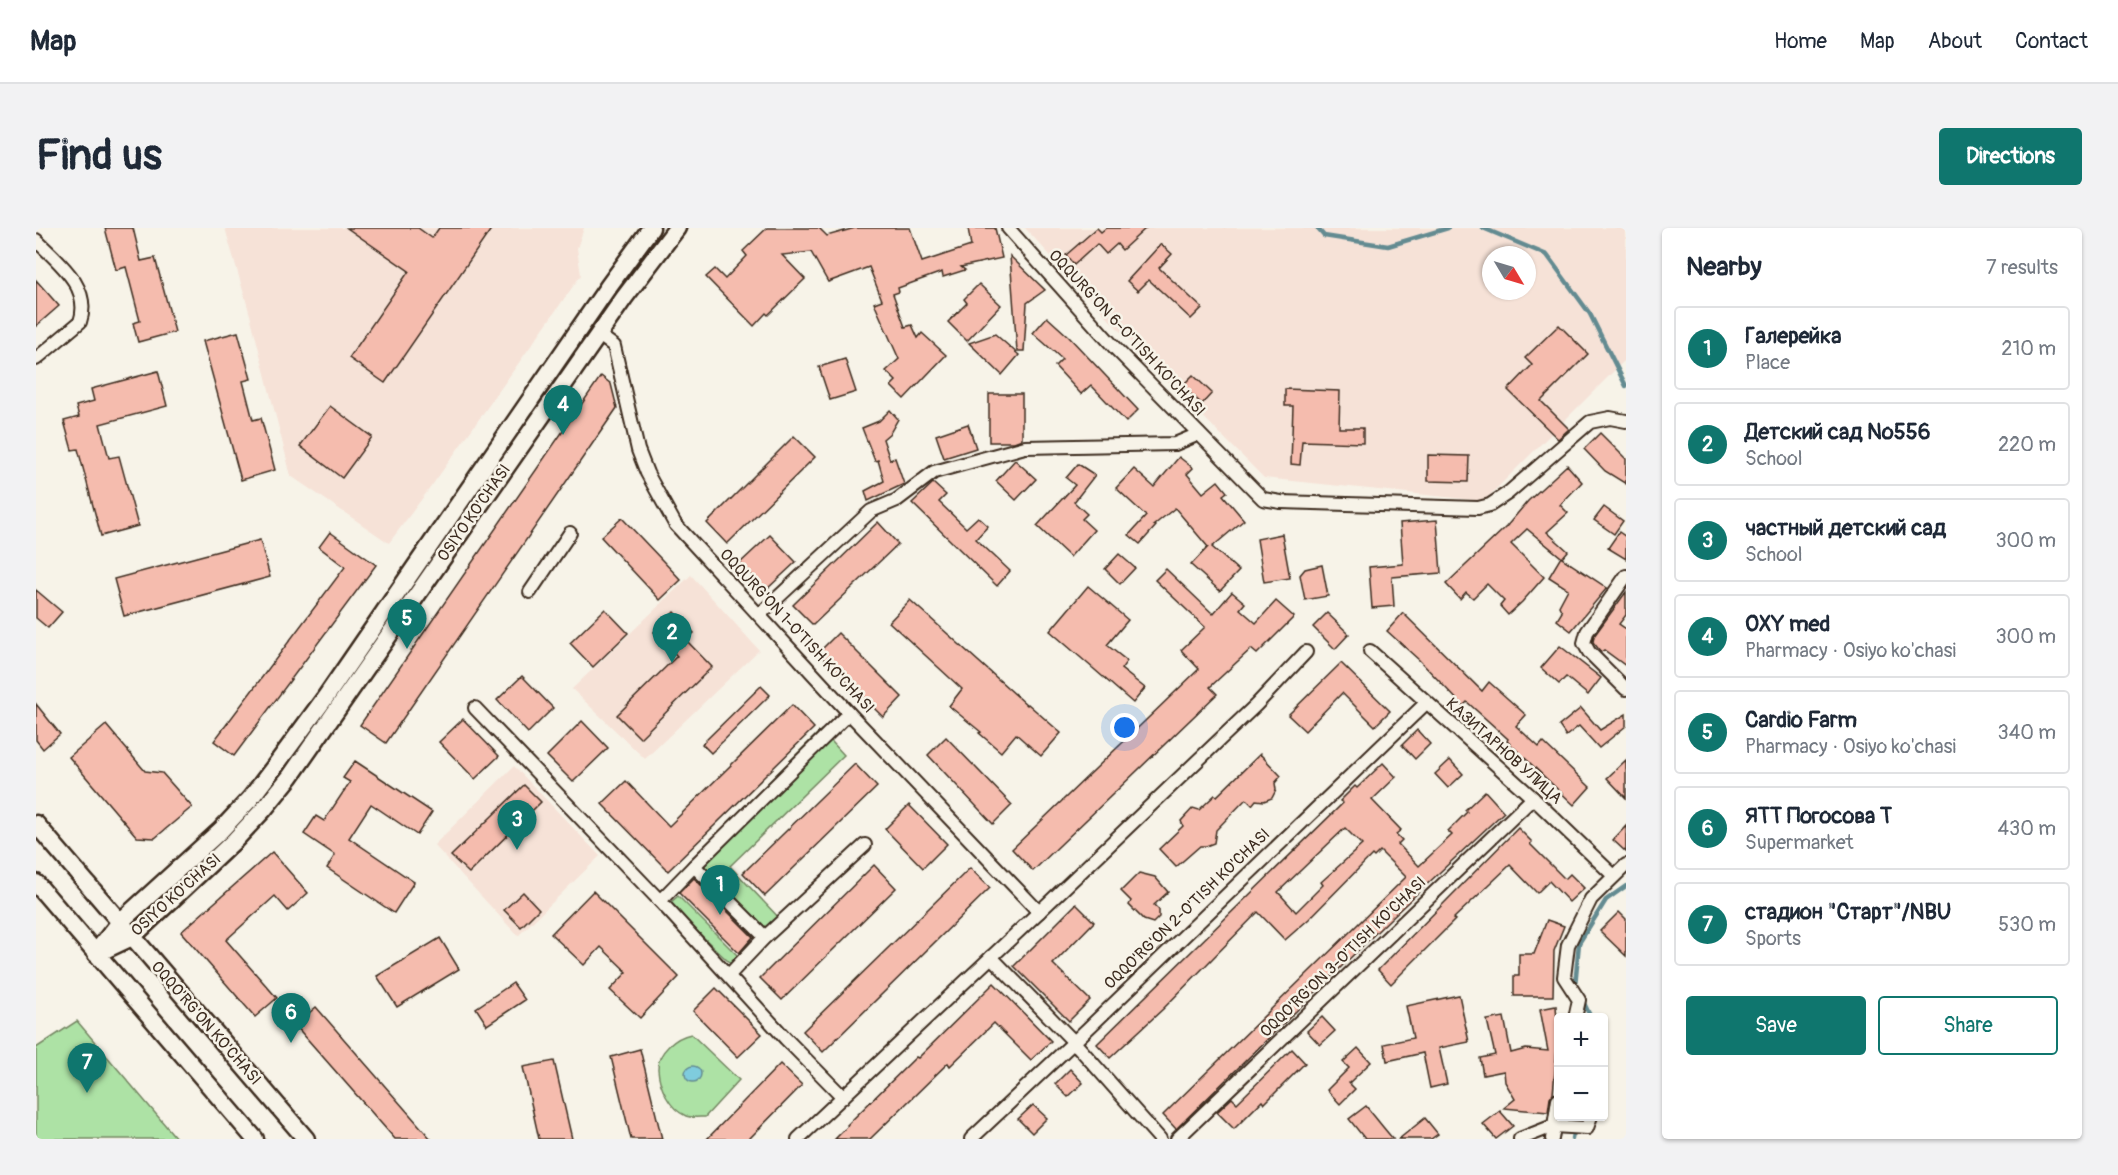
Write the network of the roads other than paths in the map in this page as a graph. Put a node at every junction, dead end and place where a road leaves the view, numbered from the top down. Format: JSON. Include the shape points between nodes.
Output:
{"nodes":[{"id":1,"x":651,"y":228,"type":"edge"},
{"id":2,"x":678,"y":228,"type":"edge"},
{"id":3,"x":1008,"y":228,"type":"edge"},
{"id":4,"x":36,"y":240,"type":"edge"},
{"id":5,"x":626,"y":262,"type":"junction"},
{"id":6,"x":643,"y":274,"type":"junction"},
{"id":7,"x":583,"y":323,"type":"junction"},
{"id":8,"x":599,"y":335,"type":"junction"},
{"id":9,"x":36,"y":359,"type":"edge"},
{"id":10,"x":1626,"y":421,"type":"edge"},
{"id":11,"x":1199,"y":434,"type":"junction"},
{"id":12,"x":570,"y":533,"type":"dead end"},
{"id":13,"x":1626,"y":576,"type":"edge"},
{"id":14,"x":530,"y":592,"type":"dead end"},
{"id":15,"x":759,"y":615,"type":"junction"},
{"id":16,"x":1370,"y":651,"type":"dead end"},
{"id":17,"x":1306,"y":652,"type":"dead end"},
{"id":18,"x":1626,"y":689,"type":"edge"},
{"id":19,"x":1426,"y":703,"type":"junction"},
{"id":20,"x":475,"y":708,"type":"dead end"},
{"id":21,"x":849,"y":713,"type":"junction"},
{"id":22,"x":1533,"y":798,"type":"junction"},
{"id":23,"x":36,"y":825,"type":"edge"},
{"id":24,"x":865,"y":845,"type":"dead end"},
{"id":25,"x":1626,"y":865,"type":"edge"},
{"id":26,"x":694,"y":866,"type":"junction"},
{"id":27,"x":1614,"y":876,"type":"junction"},
{"id":28,"x":36,"y":883,"type":"edge"},
{"id":29,"x":660,"y":901,"type":"junction"},
{"id":30,"x":1039,"y":912,"type":"junction"},
{"id":31,"x":120,"y":922,"type":"junction"},
{"id":32,"x":132,"y":937,"type":"junction"},
{"id":33,"x":765,"y":937,"type":"junction"},
{"id":34,"x":96,"y":954,"type":"junction"},
{"id":35,"x":991,"y":957,"type":"junction"},
{"id":36,"x":729,"y":975,"type":"junction"},
{"id":37,"x":1576,"y":1013,"type":"edge"},
{"id":38,"x":1074,"y":1042,"type":"junction"},
{"id":39,"x":843,"y":1097,"type":"junction"},
{"id":40,"x":1590,"y":1121,"type":"edge"},
{"id":41,"x":1553,"y":1132,"type":"edge"},
{"id":42,"x":255,"y":1139,"type":"edge"},
{"id":43,"x":306,"y":1139,"type":"edge"},
{"id":44,"x":798,"y":1139,"type":"edge"},
{"id":45,"x":971,"y":1139,"type":"edge"},
{"id":46,"x":1160,"y":1139,"type":"edge"},
{"id":47,"x":1177,"y":1139,"type":"edge"},
{"id":48,"x":1520,"y":1139,"type":"edge"}],
"edges":[{"from":1,"to":5,"type":"main road","name":"OSIYO KO'CHASI"},
{"from":2,"to":6,"type":"main road","name":"OSIYO KO'CHASI"},
{"from":3,"to":11,"type":"street","name":"OQQURG'ON 6-O'TISH KO'CHASI","via":[[1115,348]]},
{"from":4,"to":9,"type":"street","via":[[75,281],[83,314],[80,322]]},
{"from":5,"to":6,"type":"main road"},
{"from":5,"to":7,"type":"main road","name":"OSIYO KO'CHASI"},
{"from":6,"to":8,"type":"main road","name":"OSIYO KO'CHASI"},
{"from":7,"to":8,"type":"main road"},
{"from":7,"to":31,"type":"main road","name":"OSIYO KO'CHASI","via":[[325,698],[250,799]]},
{"from":8,"to":15,"type":"street","name":"OQQURG'ON 1-O'TISH KO'CHASI","via":[[614,346],[638,450],[675,524]]},
{"from":8,"to":32,"type":"main road","name":"OSIYO KO'CHASI","via":[[290,777],[235,840]]},
{"from":10,"to":11,"type":"street","name":"OQQURG'ON 6-O'TISH KO'CHASI","via":[[1610,418],[1590,422],[1499,499],[1490,505],[1468,508],[1263,499]]},
{"from":11,"to":15,"type":"street","name":"OQQURG'ON 6-O'TISH KO'CHASI","via":[[1175,444],[1025,447],[934,472],[897,500],[871,511]]},
{"from":12,"to":14,"type":"street"},
{"from":13,"to":18,"type":"street","via":[[1587,632],[1584,643]]},
{"from":15,"to":21,"type":"street","name":"OQQURG'ON 1-O'TISH KO'CHASI"},
{"from":16,"to":19,"type":"street","name":"КАЗИТАРНОВ УЛИЦА"},
{"from":17,"to":30,"type":"street","via":[[1256,705]]},
{"from":19,"to":22,"type":"street","name":"КАЗИТАРНОВ УЛИЦА"},
{"from":19,"to":38,"type":"street","name":"OQQO'RG'ON 2-O'TISH KO'CHASI"},
{"from":20,"to":29,"type":"street"},
{"from":21,"to":26,"type":"street"},
{"from":21,"to":30,"type":"street","name":"OQQURG'ON 1-O'TISH KO'CHASI"},
{"from":22,"to":27,"type":"street","name":"КАЗИТАРНОВ УЛИЦА"},
{"from":22,"to":47,"type":"street","name":"OQQO'RG'ON 3-O'TISH KO'CHASI"},
{"from":23,"to":31,"type":"main road","name":"OQQO'RG'ON KO'CHASI"},
{"from":24,"to":33,"type":"street"},
{"from":25,"to":27,"type":"street"},
{"from":26,"to":29,"type":"street"},
{"from":26,"to":33,"type":"street"},
{"from":27,"to":37,"type":"street","via":[[1591,899],[1568,945],[1564,977],[1579,1000]]},
{"from":28,"to":34,"type":"main road"},
{"from":29,"to":36,"type":"street"},
{"from":30,"to":35,"type":"street"},
{"from":31,"to":32,"type":"main road","name":"OQQO'RG'ON KO'CHASI"},
{"from":31,"to":34,"type":"main road","name":"OSIYO KO'CHASI"},
{"from":32,"to":34,"type":"main road","name":"OSIYO KO'CHASI"},
{"from":32,"to":43,"type":"main road","name":"OQQO'RG'ON KO'CHASI"},
{"from":33,"to":36,"type":"street"},
{"from":34,"to":42,"type":"main road"},
{"from":35,"to":38,"type":"street"},
{"from":35,"to":39,"type":"street"},
{"from":36,"to":39,"type":"street"},
{"from":38,"to":45,"type":"street","name":"OQQO'RG'ON 2-O'TISH KO'CHASI"},
{"from":38,"to":46,"type":"street"},
{"from":39,"to":44,"type":"street"},
{"from":40,"to":41,"type":"street","via":[[1588,1128]]},
{"from":41,"to":48,"type":"street"}]}
